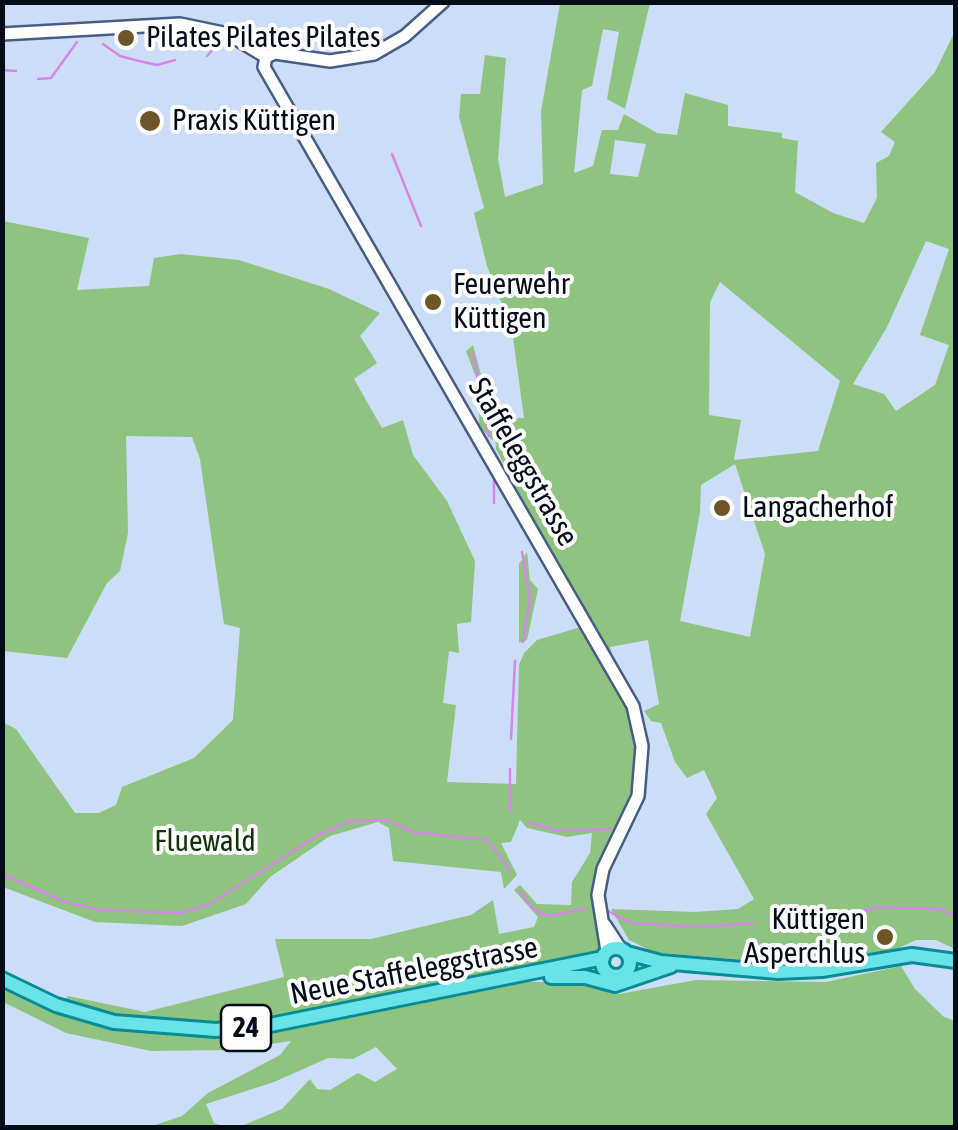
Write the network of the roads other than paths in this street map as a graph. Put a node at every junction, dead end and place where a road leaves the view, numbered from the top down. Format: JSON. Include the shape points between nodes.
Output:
{"nodes":[{"id":1,"x":443,"y":2,"type":"edge"},
{"id":2,"x":2,"y":34,"type":"edge"},
{"id":3,"x":266,"y":56,"type":"junction"},
{"id":4,"x":614,"y":952,"type":"junction"},
{"id":5,"x":956,"y":961,"type":"edge"},
{"id":6,"x":662,"y":962,"type":"junction"},
{"id":7,"x":678,"y":964,"type":"junction"},
{"id":8,"x":627,"y":972,"type":"junction"},
{"id":9,"x":607,"y":973,"type":"junction"},
{"id":10,"x":567,"y":976,"type":"junction"},
{"id":11,"x":494,"y":978,"type":"junction"},
{"id":12,"x":2,"y":979,"type":"edge"}],
"edges":[{"from":1,"to":3,"type":"street","via":[[405,36],[366,56]]},
{"from":2,"to":3,"type":"street","via":[[180,24],[228,34]]},
{"from":3,"to":4,"type":"street","name":"Staffeleggstrasse","via":[[264,67],[632,706],[642,746],[638,796],[600,877],[600,912]]},
{"from":4,"to":6,"type":"main road","number":"24"},
{"from":4,"to":8,"type":"main road","via":[[630,962]]},
{"from":4,"to":9,"type":"main road"},
{"from":4,"to":11,"type":"main road","name":"Neue Staffeleggstrasse","number":"24"},
{"from":5,"to":7,"type":"main road","number":"24","via":[[912,955],[798,972]]},
{"from":6,"to":7,"type":"main road","number":"24"},
{"from":6,"to":8,"type":"main road","number":"24"},
{"from":7,"to":10,"type":"main road","number":"24","via":[[615,985]]},
{"from":8,"to":9,"type":"main road","name":"Neue Staffeleggstrasse"},
{"from":9,"to":10,"type":"main road","name":"Neue Staffeleggstrasse","number":"24"},
{"from":10,"to":11,"type":"main road","number":"24"},
{"from":11,"to":12,"type":"main road","name":"Neue Staffeleggstrasse","number":"24","via":[[270,1025],[216,1030],[114,1022]]}]}
